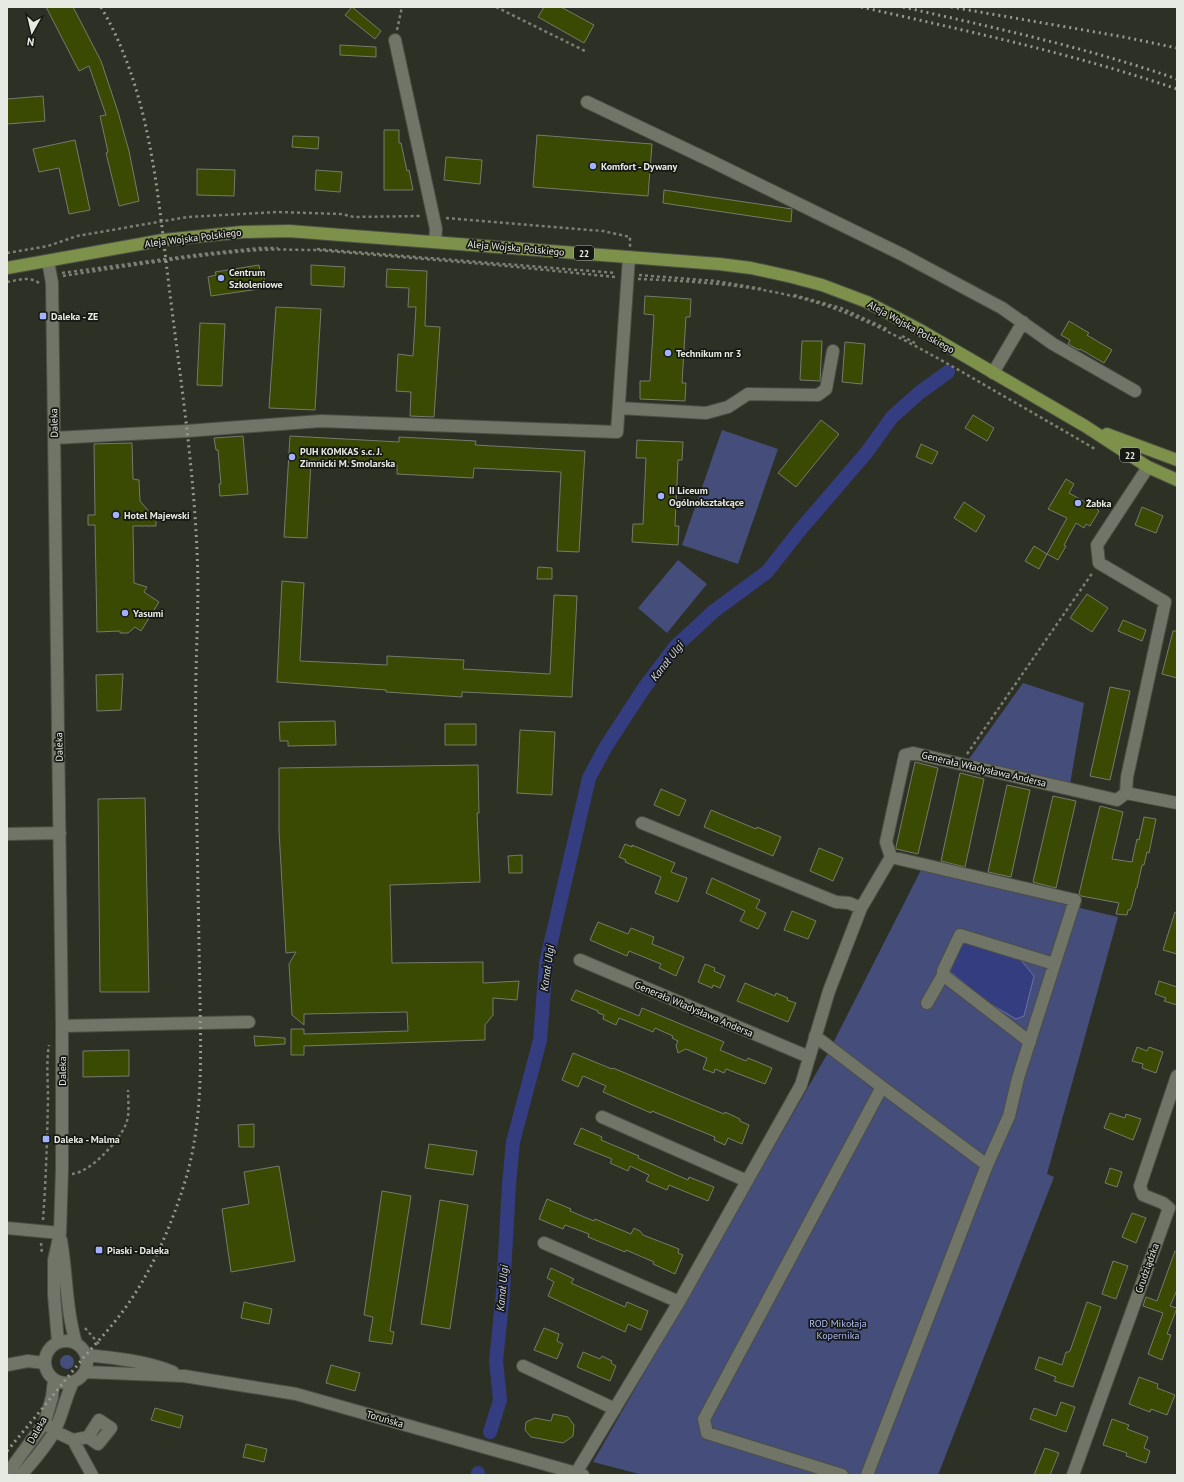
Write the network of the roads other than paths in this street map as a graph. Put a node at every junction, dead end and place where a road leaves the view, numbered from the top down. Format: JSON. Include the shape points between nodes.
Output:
{"nodes":[{"id":1,"x":395,"y":40,"type":"road end"},
{"id":2,"x":587,"y":102,"type":"dead end"},
{"id":3,"x":435,"y":241,"type":"junction"},
{"id":4,"x":630,"y":257,"type":"junction"},
{"id":5,"x":48,"y":261,"type":"junction"},
{"id":6,"x":7,"y":268,"type":"edge"},
{"id":7,"x":1023,"y":322,"type":"junction"},
{"id":8,"x":833,"y":350,"type":"dead end"},
{"id":9,"x":993,"y":373,"type":"junction"},
{"id":10,"x":1135,"y":391,"type":"dead end"},
{"id":11,"x":619,"y":408,"type":"junction"},
{"id":12,"x":1085,"y":426,"type":"junction"},
{"id":13,"x":54,"y":438,"type":"junction"},
{"id":14,"x":1177,"y":460,"type":"edge"},
{"id":15,"x":1148,"y":467,"type":"junction"},
{"id":16,"x":1177,"y":480,"type":"edge"},
{"id":17,"x":1126,"y":793,"type":"junction"},
{"id":18,"x":1177,"y":804,"type":"edge"},
{"id":19,"x":642,"y":823,"type":"dead end"},
{"id":20,"x":60,"y":833,"type":"junction"},
{"id":21,"x":7,"y":834,"type":"edge"},
{"id":22,"x":891,"y":857,"type":"junction"},
{"id":23,"x":861,"y":908,"type":"junction"},
{"id":24,"x":580,"y":960,"type":"dead end"},
{"id":25,"x":1054,"y":964,"type":"junction"},
{"id":26,"x":943,"y":975,"type":"junction"},
{"id":27,"x":927,"y":1003,"type":"dead end"},
{"id":28,"x":249,"y":1022,"type":"dead end"},
{"id":29,"x":62,"y":1026,"type":"junction"},
{"id":30,"x":815,"y":1036,"type":"junction"},
{"id":31,"x":1030,"y":1042,"type":"junction"},
{"id":32,"x":808,"y":1057,"type":"junction"},
{"id":33,"x":1177,"y":1076,"type":"edge"},
{"id":34,"x":882,"y":1087,"type":"junction"},
{"id":35,"x":602,"y":1117,"type":"dead end"},
{"id":36,"x":987,"y":1165,"type":"junction"},
{"id":37,"x":747,"y":1181,"type":"junction"},
{"id":38,"x":7,"y":1228,"type":"edge"},
{"id":39,"x":60,"y":1233,"type":"junction"},
{"id":40,"x":544,"y":1243,"type":"dead end"},
{"id":41,"x":679,"y":1302,"type":"junction"},
{"id":42,"x":58,"y":1342,"type":"junction"},
{"id":43,"x":76,"y":1343,"type":"junction"},
{"id":44,"x":86,"y":1355,"type":"junction"},
{"id":45,"x":44,"y":1363,"type":"junction"},
{"id":46,"x":7,"y":1365,"type":"edge"},
{"id":47,"x":523,"y":1366,"type":"dead end"},
{"id":48,"x":85,"y":1372,"type":"junction"},
{"id":49,"x":184,"y":1376,"type":"junction"},
{"id":50,"x":54,"y":1380,"type":"junction"},
{"id":51,"x":73,"y":1382,"type":"junction"},
{"id":52,"x":615,"y":1409,"type":"junction"},
{"id":53,"x":45,"y":1422,"type":"junction"},
{"id":54,"x":54,"y":1431,"type":"junction"},
{"id":55,"x":88,"y":1437,"type":"dead end"},
{"id":56,"x":73,"y":1440,"type":"junction"},
{"id":57,"x":7,"y":1474,"type":"edge"},
{"id":58,"x":580,"y":1474,"type":"edge"},
{"id":59,"x":21,"y":1475,"type":"edge"},
{"id":60,"x":92,"y":1475,"type":"edge"},
{"id":61,"x":842,"y":1475,"type":"edge"},
{"id":62,"x":867,"y":1475,"type":"edge"},
{"id":63,"x":1073,"y":1475,"type":"edge"}],
"edges":[{"from":1,"to":3,"type":"street","via":[[436,228]]},
{"from":2,"to":7,"type":"street","via":[[903,255]]},
{"from":3,"to":4,"type":"main road","name":"Aleja Wojska Polskiego","number":"22"},
{"from":3,"to":5,"type":"main road","name":"Aleja Wojska Polskiego","number":"22","via":[[289,231],[242,232],[163,240]]},
{"from":4,"to":9,"type":"main road","name":"Aleja Wojska Polskiego","number":"22","via":[[751,268],[822,285],[890,313]]},
{"from":4,"to":11,"type":"street"},
{"from":5,"to":6,"type":"main road","name":"Aleja Wojska Polskiego","number":"22"},
{"from":5,"to":13,"type":"street","name":"Daleka","via":[[52,283]]},
{"from":7,"to":9,"type":"street"},
{"from":7,"to":10,"type":"street","via":[[1053,344]]},
{"from":8,"to":11,"type":"street","via":[[826,389],[818,395],[748,394],[728,407],[706,413]]},
{"from":9,"to":12,"type":"main road","name":"Aleja Wojska Polskiego","number":"22"},
{"from":11,"to":13,"type":"street","via":[[617,432],[321,421]]},
{"from":12,"to":14,"type":"main road","name":"Aleja Wojska Polskiego","number":"22"},
{"from":12,"to":15,"type":"main road","name":"Aleja Wojska Polskiego","number":"22"},
{"from":13,"to":20,"type":"street","name":"Daleka"},
{"from":15,"to":16,"type":"main road","name":"Aleja Wojska Polskiego","number":"22"},
{"from":15,"to":17,"type":"street","via":[[1097,545],[1099,563],[1165,602],[1126,777]]},
{"from":17,"to":18,"type":"street","name":"Generała Władysława Andersa"},
{"from":17,"to":22,"type":"street","name":"Generała Władysława Andersa","via":[[1117,800],[913,753],[905,755],[886,842]]},
{"from":19,"to":23,"type":"street","via":[[836,902]]},
{"from":20,"to":21,"type":"street"},
{"from":20,"to":29,"type":"street","name":"Daleka"},
{"from":22,"to":23,"type":"street"},
{"from":22,"to":25,"type":"street","via":[[1075,900]]},
{"from":23,"to":30,"type":"street","via":[[829,991]]},
{"from":24,"to":32,"type":"street","name":"Generała Władysława Andersa"},
{"from":25,"to":26,"type":"street","via":[[960,935]]},
{"from":25,"to":31,"type":"street"},
{"from":26,"to":27,"type":"street"},
{"from":26,"to":31,"type":"street"},
{"from":28,"to":29,"type":"street"},
{"from":29,"to":39,"type":"street","name":"Daleka"},
{"from":30,"to":32,"type":"street"},
{"from":30,"to":34,"type":"street"},
{"from":31,"to":36,"type":"street","via":[[1009,1116]]},
{"from":32,"to":37,"type":"street","via":[[801,1085]]},
{"from":33,"to":63,"type":"street","name":"Grudziądzka","via":[[1140,1186],[1143,1195],[1164,1203],[1169,1208]]},
{"from":34,"to":36,"type":"street"},
{"from":34,"to":61,"type":"street","via":[[704,1419],[707,1433]]},
{"from":35,"to":37,"type":"street"},
{"from":36,"to":62,"type":"street"},
{"from":37,"to":41,"type":"street"},
{"from":38,"to":39,"type":"street"},
{"from":39,"to":42,"type":"street","name":"Daleka","via":[[54,1260]]},
{"from":39,"to":43,"type":"street","name":"Daleka","via":[[68,1312]]},
{"from":40,"to":41,"type":"street"},
{"from":41,"to":52,"type":"street"},
{"from":42,"to":43,"type":"street"},
{"from":42,"to":45,"type":"street","via":[[50,1348]]},
{"from":43,"to":44,"type":"street"},
{"from":44,"to":48,"type":"street"},
{"from":44,"to":49,"type":"street","name":"Toruńska","via":[[133,1360]]},
{"from":45,"to":46,"type":"street"},
{"from":45,"to":50,"type":"street"},
{"from":47,"to":52,"type":"street"},
{"from":48,"to":49,"type":"street","name":"Toruńska"},
{"from":48,"to":51,"type":"street","via":[[80,1379]]},
{"from":49,"to":58,"type":"street","name":"Toruńska","via":[[296,1394]]},
{"from":50,"to":51,"type":"street","via":[[66,1384]]},
{"from":50,"to":53,"type":"street","name":"Daleka"},
{"from":51,"to":54,"type":"street","name":"Daleka"},
{"from":52,"to":58,"type":"street"},
{"from":53,"to":54,"type":"street"},
{"from":53,"to":57,"type":"street","name":"Daleka"},
{"from":54,"to":56,"type":"street"},
{"from":54,"to":59,"type":"street","name":"Daleka"},
{"from":55,"to":56,"type":"street"},
{"from":56,"to":60,"type":"street"}]}
